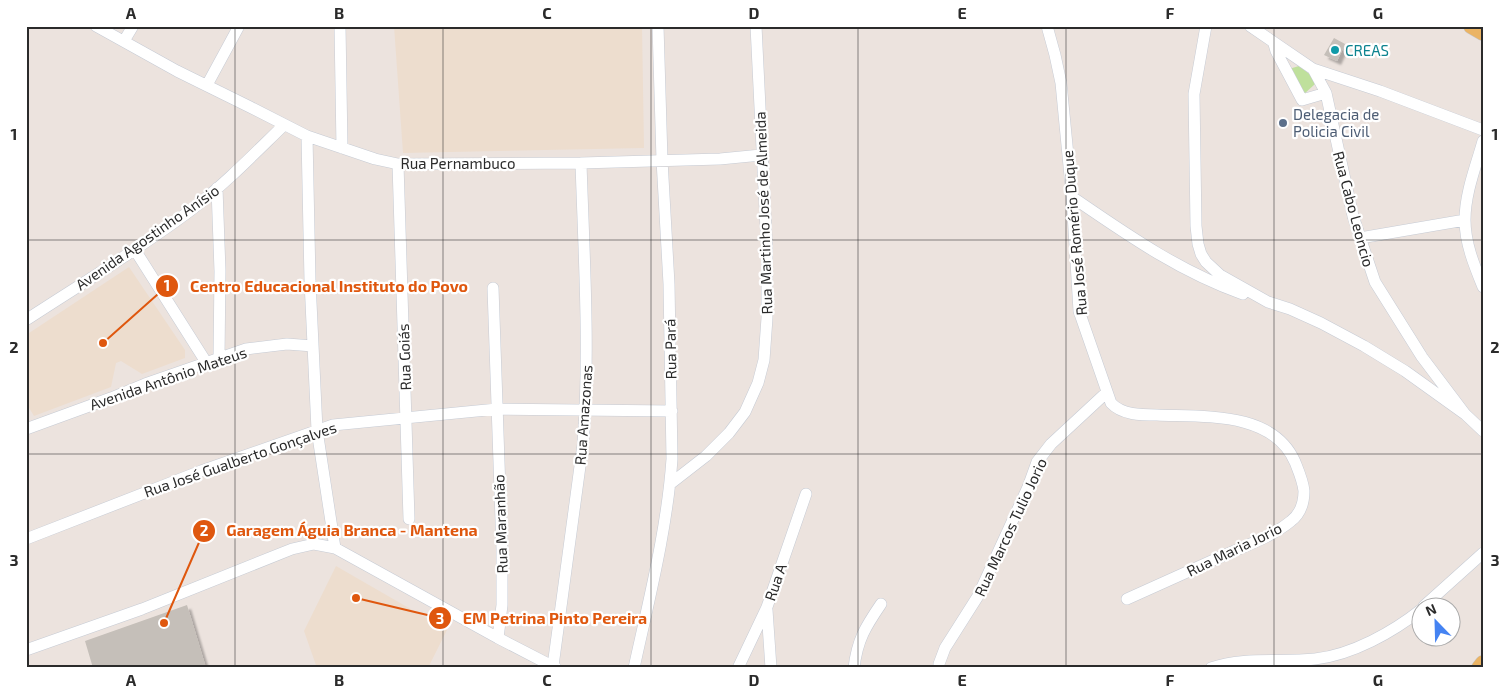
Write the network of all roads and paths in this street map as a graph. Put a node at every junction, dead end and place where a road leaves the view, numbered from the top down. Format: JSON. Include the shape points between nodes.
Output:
{"nodes":[{"id":1,"x":96,"y":26,"type":"edge"},
{"id":2,"x":133,"y":26,"type":"edge"},
{"id":3,"x":239,"y":26,"type":"edge"},
{"id":4,"x":340,"y":26,"type":"edge"},
{"id":5,"x":658,"y":26,"type":"edge"},
{"id":6,"x":756,"y":26,"type":"edge"},
{"id":7,"x":1047,"y":26,"type":"edge"},
{"id":8,"x":1206,"y":26,"type":"edge"},
{"id":9,"x":1250,"y":26,"type":"edge"},
{"id":10,"x":1471,"y":26,"type":"edge"},
{"id":11,"x":1483,"y":33,"type":"edge"},
{"id":12,"x":124,"y":41,"type":"junction"},
{"id":13,"x":1274,"y":42,"type":"junction"},
{"id":14,"x":1312,"y":69,"type":"junction"},
{"id":15,"x":207,"y":85,"type":"junction"},
{"id":16,"x":1326,"y":93,"type":"junction"},
{"id":17,"x":284,"y":124,"type":"junction"},
{"id":18,"x":1483,"y":130,"type":"edge"},
{"id":19,"x":306,"y":136,"type":"junction"},
{"id":20,"x":1483,"y":141,"type":"edge"},
{"id":21,"x":342,"y":148,"type":"junction"},
{"id":22,"x":761,"y":155,"type":"junction"},
{"id":23,"x":662,"y":160,"type":"junction"},
{"id":24,"x":581,"y":163,"type":"junction"},
{"id":25,"x":398,"y":164,"type":"junction"},
{"id":26,"x":217,"y":188,"type":"junction"},
{"id":27,"x":1072,"y":197,"type":"junction"},
{"id":28,"x":1465,"y":220,"type":"junction"},
{"id":29,"x":1360,"y":238,"type":"junction"},
{"id":30,"x":134,"y":250,"type":"junction"},
{"id":31,"x":1483,"y":287,"type":"edge"},
{"id":32,"x":493,"y":288,"type":"dead end"},
{"id":33,"x":1268,"y":302,"type":"junction"},
{"id":34,"x":26,"y":320,"type":"edge"},
{"id":35,"x":313,"y":346,"type":"junction"},
{"id":36,"x":220,"y":358,"type":"junction"},
{"id":37,"x":206,"y":362,"type":"junction"},
{"id":38,"x":1106,"y":393,"type":"junction"},
{"id":39,"x":498,"y":409,"type":"junction"},
{"id":40,"x":585,"y":411,"type":"junction"},
{"id":41,"x":672,"y":411,"type":"junction"},
{"id":42,"x":1465,"y":414,"type":"junction"},
{"id":43,"x":1142,"y":415,"type":"joint"},
{"id":44,"x":405,"y":418,"type":"junction"},
{"id":45,"x":26,"y":429,"type":"edge"},
{"id":46,"x":317,"y":430,"type":"junction"},
{"id":47,"x":1483,"y":431,"type":"edge"},
{"id":48,"x":670,"y":484,"type":"junction"},
{"id":49,"x":806,"y":494,"type":"dead end"},
{"id":50,"x":409,"y":519,"type":"dead end"},
{"id":51,"x":26,"y":539,"type":"edge"},
{"id":52,"x":336,"y":548,"type":"junction"},
{"id":53,"x":1483,"y":553,"type":"edge"},
{"id":54,"x":1436,"y":596,"type":"edge"},
{"id":55,"x":1127,"y":599,"type":"dead end"},
{"id":56,"x":881,"y":604,"type":"dead end"},
{"id":57,"x":767,"y":606,"type":"junction"},
{"id":58,"x":1412,"y":616,"type":"edge"},
{"id":59,"x":498,"y":638,"type":"junction"},
{"id":60,"x":26,"y":650,"type":"edge"},
{"id":61,"x":1483,"y":663,"type":"edge"},
{"id":62,"x":555,"y":667,"type":"edge"},
{"id":63,"x":634,"y":668,"type":"edge"},
{"id":64,"x":738,"y":668,"type":"edge"},
{"id":65,"x":771,"y":668,"type":"edge"},
{"id":66,"x":854,"y":668,"type":"edge"},
{"id":67,"x":939,"y":668,"type":"edge"},
{"id":68,"x":1211,"y":668,"type":"edge"},
{"id":69,"x":1478,"y":668,"type":"edge"}],
"edges":[{"from":1,"to":12,"type":"street","name":"Rua Pernambuco"},
{"from":2,"to":12,"type":"street"},
{"from":3,"to":15,"type":"street"},
{"from":4,"to":21,"type":"street"},
{"from":5,"to":23,"type":"street","name":"Rua Pará"},
{"from":6,"to":22,"type":"street","name":"Rua Martinho José de Almeida"},
{"from":7,"to":27,"type":"street","name":"Rua José Romério Duque","via":[[1061,83]]},
{"from":8,"to":33,"type":"street","via":[[1194,94],[1198,244],[1206,262],[1220,275]]},
{"from":9,"to":13,"type":"street"},
{"from":10,"to":11,"type":"main road"},
{"from":12,"to":15,"type":"street","name":"Rua Pernambuco"},
{"from":13,"to":14,"type":"street"},
{"from":13,"to":16,"type":"street","via":[[1302,100]]},
{"from":14,"to":16,"type":"street","name":"Rua Cabo Leoncio"},
{"from":14,"to":18,"type":"street"},
{"from":15,"to":17,"type":"street","name":"Rua Pernambuco"},
{"from":16,"to":29,"type":"street","name":"Rua Cabo Leoncio"},
{"from":17,"to":19,"type":"street","name":"Rua Pernambuco"},
{"from":17,"to":26,"type":"street","name":"Avenida Agostinho Anísio"},
{"from":19,"to":21,"type":"street","name":"Rua Pernambuco"},
{"from":19,"to":35,"type":"street"},
{"from":20,"to":28,"type":"street","via":[[1468,194]]},
{"from":21,"to":25,"type":"street","name":"Rua Pernambuco"},
{"from":22,"to":23,"type":"street","name":"Rua Pernambuco"},
{"from":22,"to":48,"type":"street","name":"Rua Martinho José de Almeida","via":[[767,250],[767,318],[764,360],[758,383],[745,412],[729,433]]},
{"from":23,"to":24,"type":"street","name":"Rua Pernambuco"},
{"from":23,"to":41,"type":"street","name":"Rua Pará"},
{"from":24,"to":25,"type":"street","name":"Rua Pernambuco"},
{"from":24,"to":40,"type":"street","name":"Rua Amazonas"},
{"from":25,"to":44,"type":"street","name":"Rua Goiás"},
{"from":26,"to":30,"type":"street","name":"Avenida Agostinho Anísio"},
{"from":26,"to":36,"type":"street"},
{"from":27,"to":33,"type":"street","via":[[1128,236],[1192,274]]},
{"from":27,"to":38,"type":"street","name":"Rua José Romério Duque","via":[[1079,311]]},
{"from":28,"to":29,"type":"street"},
{"from":28,"to":31,"type":"street","via":[[1471,255]]},
{"from":29,"to":42,"type":"street","name":"Rua Cabo Leoncio","via":[[1374,282],[1422,357]]},
{"from":30,"to":34,"type":"street","name":"Avenida Agostinho Anísio"},
{"from":30,"to":37,"type":"street"},
{"from":32,"to":39,"type":"street","name":"Rua Maranhão"},
{"from":33,"to":42,"type":"street","via":[[1321,323],[1364,346]]},
{"from":35,"to":36,"type":"street","name":"Avenida Antônio Mateus","via":[[268,346]]},
{"from":35,"to":46,"type":"street"},
{"from":36,"to":37,"type":"street","name":"Avenida Antônio Mateus"},
{"from":37,"to":45,"type":"street","name":"Avenida Antônio Mateus"},
{"from":38,"to":43,"type":"street","name":"Rua José Romério Duque","via":[[1115,407]]},
{"from":38,"to":67,"type":"street","name":"Rua Marcos Tulio Jorio","via":[[1051,444],[1038,462],[978,596],[945,648]]},
{"from":39,"to":40,"type":"street","name":"Rua José Gualberto Gonçalves"},
{"from":39,"to":44,"type":"street","name":"Rua José Gualberto Gonçalves"},
{"from":39,"to":59,"type":"street","name":"Rua Maranhão","via":[[502,558]]},
{"from":40,"to":41,"type":"street","name":"Rua José Gualberto Gonçalves"},
{"from":40,"to":62,"type":"street","name":"Rua Amazonas"},
{"from":41,"to":48,"type":"street","name":"Rua Pará"},
{"from":42,"to":47,"type":"street"},
{"from":43,"to":55,"type":"street","name":"Rua Maria Jorio","via":[[1219,418],[1264,430],[1291,452],[1302,477],[1303,505],[1291,522],[1268,536]]},
{"from":44,"to":46,"type":"street","name":"Rua José Gualberto Gonçalves","via":[[340,424]]},
{"from":44,"to":50,"type":"street","name":"Rua Goiás"},
{"from":46,"to":51,"type":"street","name":"Rua José Gualberto Gonçalves"},
{"from":46,"to":52,"type":"street"},
{"from":48,"to":63,"type":"street","name":"Rua Pará","via":[[658,562]]},
{"from":49,"to":57,"type":"street","name":"Rua A"},
{"from":52,"to":59,"type":"street"},
{"from":52,"to":60,"type":"street","via":[[314,544],[292,550]]},
{"from":53,"to":54,"type":"street"},
{"from":56,"to":66,"type":"street","via":[[863,630]]},
{"from":57,"to":64,"type":"street","name":"Rua A"},
{"from":57,"to":65,"type":"street"},
{"from":58,"to":68,"type":"street","via":[[1376,638],[1315,659],[1253,661]]},
{"from":59,"to":62,"type":"street"},
{"from":61,"to":69,"type":"main road"}]}
